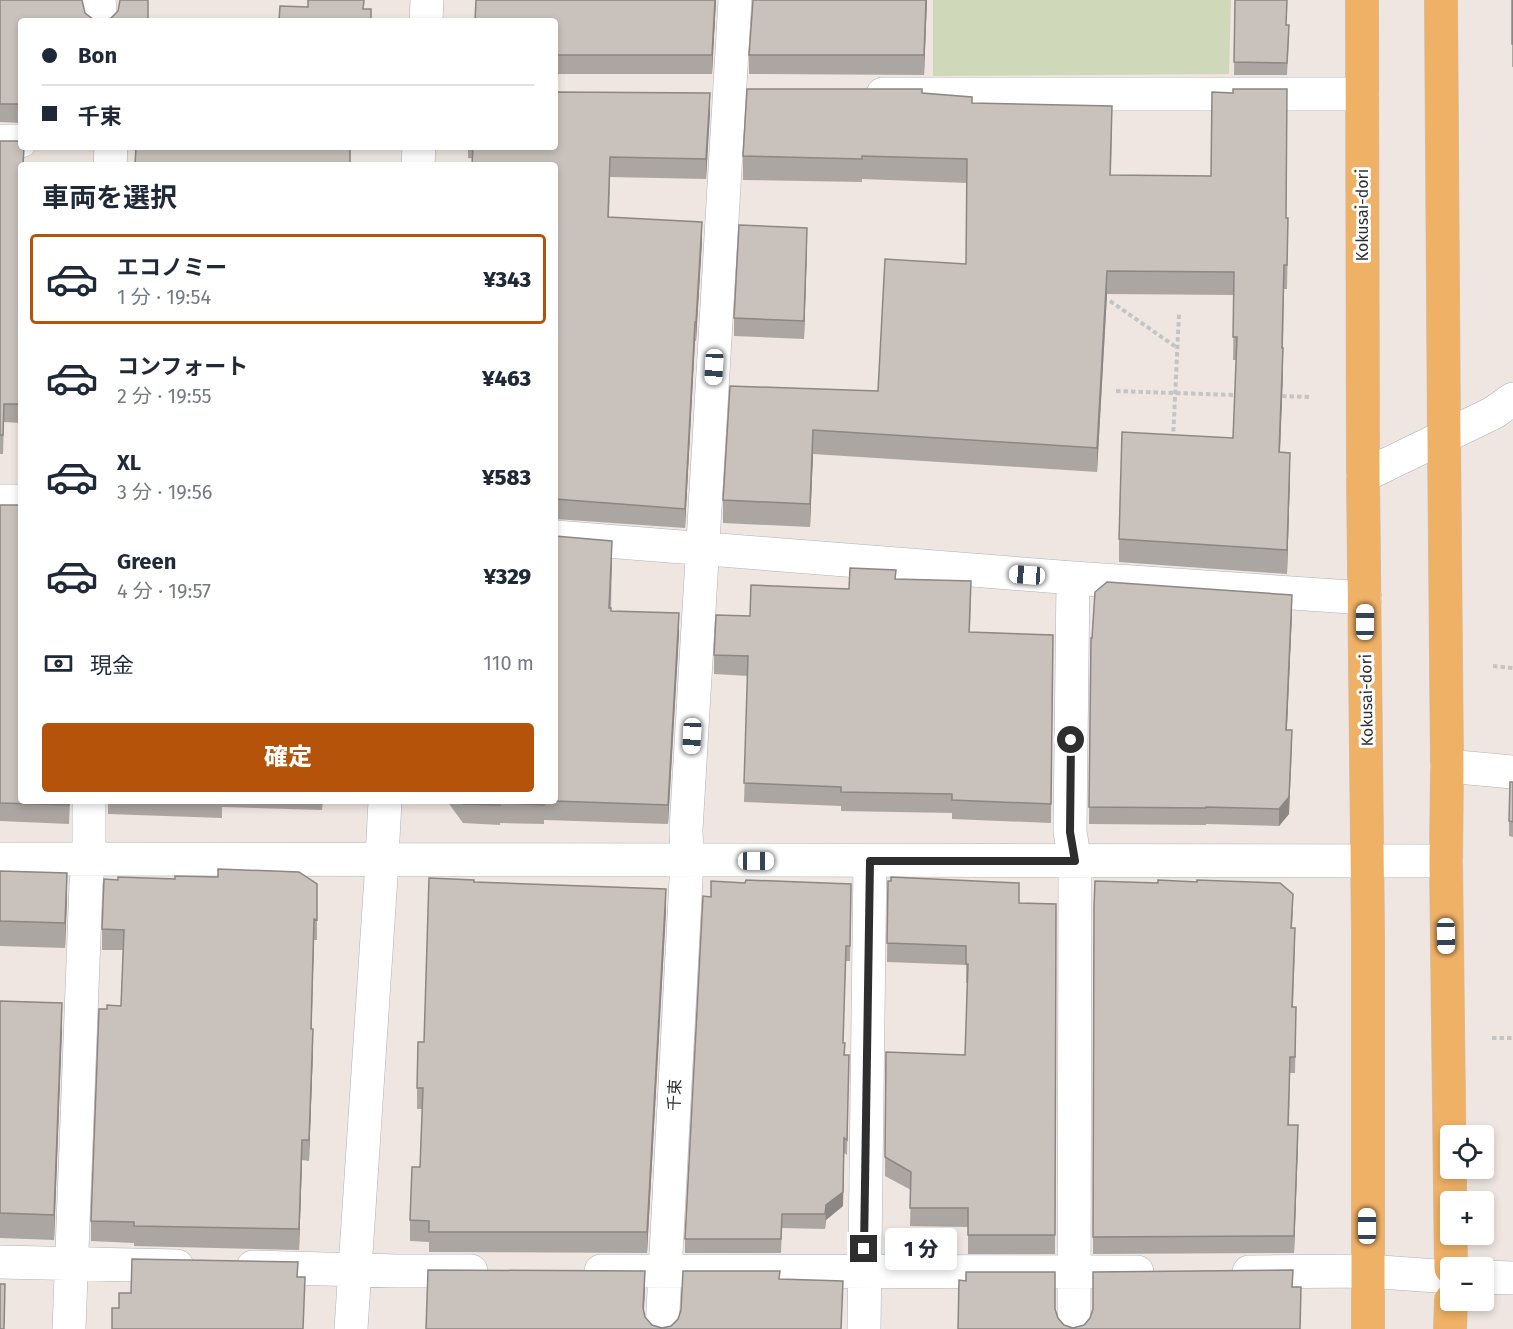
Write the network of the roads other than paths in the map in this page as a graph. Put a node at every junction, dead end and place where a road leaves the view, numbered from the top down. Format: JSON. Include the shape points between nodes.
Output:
{"nodes":[{"id":1,"x":99,"y":0,"type":"edge"},
{"id":2,"x":427,"y":0,"type":"edge"},
{"id":3,"x":735,"y":0,"type":"edge"},
{"id":4,"x":1362,"y":0,"type":"edge"},
{"id":5,"x":1441,"y":0,"type":"edge"},
{"id":6,"x":101,"y":18,"type":"edge"},
{"id":7,"x":426,"y":18,"type":"edge"},
{"id":8,"x":695,"y":94,"type":"edge"},
{"id":9,"x":742,"y":94,"type":"junction"},
{"id":10,"x":848,"y":94,"type":"edge"},
{"id":11,"x":1362,"y":94,"type":"junction"},
{"id":12,"x":0,"y":141,"type":"edge"},
{"id":13,"x":18,"y":141,"type":"edge"},
{"id":14,"x":1513,"y":399,"type":"edge"},
{"id":15,"x":1444,"y":438,"type":"junction"},
{"id":16,"x":1363,"y":476,"type":"junction"},
{"id":17,"x":0,"y":501,"type":"edge"},
{"id":18,"x":18,"y":501,"type":"edge"},
{"id":19,"x":558,"y":537,"type":"edge"},
{"id":20,"x":704,"y":549,"type":"junction"},
{"id":21,"x":1073,"y":578,"type":"junction"},
{"id":22,"x":1365,"y":598,"type":"junction"},
{"id":23,"x":1447,"y":766,"type":"junction"},
{"id":24,"x":1513,"y":772,"type":"edge"},
{"id":25,"x":89,"y":804,"type":"edge"},
{"id":26,"x":385,"y":804,"type":"edge"},
{"id":27,"x":0,"y":860,"type":"edge"},
{"id":28,"x":89,"y":860,"type":"junction"},
{"id":29,"x":382,"y":860,"type":"junction"},
{"id":30,"x":687,"y":861,"type":"junction"},
{"id":31,"x":870,"y":861,"type":"junction"},
{"id":32,"x":1075,"y":861,"type":"junction"},
{"id":33,"x":1446,"y":861,"type":"junction"},
{"id":34,"x":1368,"y":862,"type":"junction"},
{"id":35,"x":1451,"y":1257,"type":"edge"},
{"id":36,"x":0,"y":1262,"type":"edge"},
{"id":37,"x":72,"y":1263,"type":"junction"},
{"id":38,"x":355,"y":1269,"type":"junction"},
{"id":39,"x":502,"y":1271,"type":"edge"},
{"id":40,"x":572,"y":1271,"type":"edge"},
{"id":41,"x":665,"y":1271,"type":"junction"},
{"id":42,"x":1367,"y":1271,"type":"junction"},
{"id":43,"x":864,"y":1272,"type":"junction"},
{"id":44,"x":1168,"y":1272,"type":"edge"},
{"id":45,"x":1215,"y":1272,"type":"edge"},
{"id":46,"x":1074,"y":1273,"type":"junction"},
{"id":47,"x":1440,"y":1276,"type":"edge"},
{"id":48,"x":1494,"y":1277,"type":"edge"},
{"id":49,"x":1513,"y":1278,"type":"edge"},
{"id":50,"x":1451,"y":1311,"type":"edge"},
{"id":51,"x":69,"y":1329,"type":"edge"},
{"id":52,"x":351,"y":1329,"type":"edge"},
{"id":53,"x":662,"y":1329,"type":"edge"},
{"id":54,"x":864,"y":1329,"type":"edge"},
{"id":55,"x":1074,"y":1329,"type":"edge"},
{"id":56,"x":1368,"y":1329,"type":"edge"},
{"id":57,"x":1450,"y":1329,"type":"edge"}],
"edges":[{"from":1,"to":6,"type":"street"},
{"from":2,"to":7,"type":"street"},
{"from":3,"to":9,"type":"street","name":"千束"},
{"from":4,"to":11,"type":"main road","name":"Kokusai-dori"},
{"from":5,"to":15,"type":"main road"},
{"from":8,"to":9,"type":"street"},
{"from":9,"to":20,"type":"street","name":"千束"},
{"from":10,"to":11,"type":"street"},
{"from":11,"to":16,"type":"main road","name":"Kokusai-dori"},
{"from":12,"to":13,"type":"street"},
{"from":14,"to":15,"type":"street"},
{"from":15,"to":16,"type":"street"},
{"from":15,"to":23,"type":"main road"},
{"from":16,"to":22,"type":"main road","name":"Kokusai-dori"},
{"from":17,"to":18,"type":"street"},
{"from":19,"to":20,"type":"street"},
{"from":20,"to":21,"type":"street"},
{"from":20,"to":30,"type":"street","name":"千束"},
{"from":21,"to":22,"type":"street"},
{"from":21,"to":32,"type":"street","via":[[1070,832]]},
{"from":22,"to":34,"type":"main road","name":"Kokusai-dori"},
{"from":23,"to":24,"type":"street"},
{"from":23,"to":33,"type":"main road"},
{"from":25,"to":28,"type":"street"},
{"from":26,"to":29,"type":"street"},
{"from":27,"to":28,"type":"street"},
{"from":28,"to":29,"type":"street"},
{"from":28,"to":37,"type":"street"},
{"from":29,"to":30,"type":"street"},
{"from":29,"to":38,"type":"street"},
{"from":30,"to":31,"type":"street"},
{"from":30,"to":41,"type":"street","name":"千束"},
{"from":31,"to":32,"type":"street"},
{"from":31,"to":43,"type":"street"},
{"from":32,"to":34,"type":"street"},
{"from":32,"to":46,"type":"street"},
{"from":33,"to":34,"type":"street"},
{"from":33,"to":35,"type":"main road"},
{"from":34,"to":42,"type":"main road","name":"Kokusai-dori"},
{"from":36,"to":37,"type":"street"},
{"from":37,"to":38,"type":"street"},
{"from":37,"to":51,"type":"street"},
{"from":38,"to":39,"type":"street"},
{"from":38,"to":52,"type":"street"},
{"from":40,"to":41,"type":"street"},
{"from":41,"to":43,"type":"street"},
{"from":41,"to":53,"type":"street","name":"千束"},
{"from":42,"to":45,"type":"street"},
{"from":42,"to":47,"type":"street"},
{"from":42,"to":56,"type":"main road","name":"Kokusai-dori"},
{"from":43,"to":46,"type":"street"},
{"from":43,"to":54,"type":"street"},
{"from":44,"to":46,"type":"street"},
{"from":46,"to":55,"type":"street"},
{"from":48,"to":49,"type":"street"},
{"from":50,"to":57,"type":"main road"}]}
